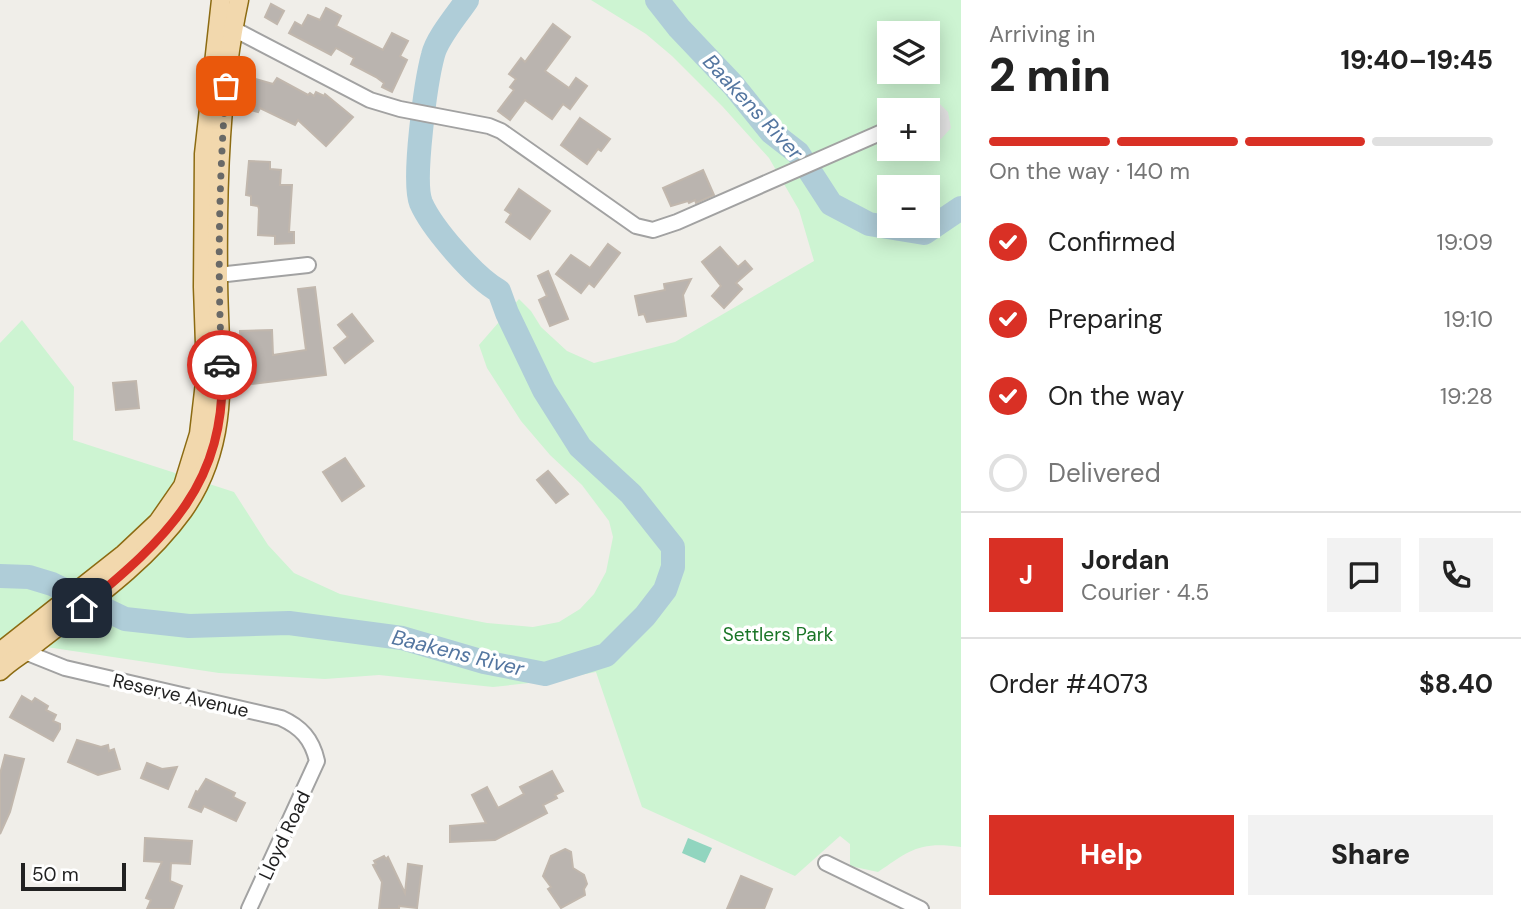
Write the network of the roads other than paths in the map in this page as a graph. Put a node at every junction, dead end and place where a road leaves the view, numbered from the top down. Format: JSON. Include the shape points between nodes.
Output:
{"nodes":[{"id":1,"x":221,"y":0,"type":"edge"},
{"id":2,"x":239,"y":0,"type":"edge"},
{"id":3,"x":225,"y":25,"type":"junction"},
{"id":4,"x":877,"y":134,"type":"edge"},
{"id":5,"x":307,"y":265,"type":"dead end"},
{"id":6,"x":218,"y":275,"type":"junction"},
{"id":7,"x":188,"y":491,"type":"junction"},
{"id":8,"x":25,"y":646,"type":"junction"},
{"id":9,"x":0,"y":652,"type":"edge"},
{"id":10,"x":0,"y":671,"type":"edge"},
{"id":11,"x":317,"y":761,"type":"joint"},
{"id":12,"x":826,"y":863,"type":"dead end"},
{"id":13,"x":249,"y":909,"type":"edge"},
{"id":14,"x":922,"y":909,"type":"edge"}],
"edges":[{"from":1,"to":3,"type":"main road"},
{"from":2,"to":3,"type":"main road"},
{"from":3,"to":4,"type":"street","via":[[353,92],[400,109],[501,131],[644,229],[669,225]]},
{"from":3,"to":6,"type":"main road"},
{"from":3,"to":7,"type":"main road","via":[[209,88],[203,163],[206,374]]},
{"from":5,"to":6,"type":"street"},
{"from":6,"to":7,"type":"main road","via":[[220,410],[202,479]]},
{"from":7,"to":8,"type":"main road"},
{"from":8,"to":9,"type":"main road"},
{"from":8,"to":10,"type":"main road"},
{"from":8,"to":11,"type":"street","name":"Reserve Avenue","via":[[65,668],[281,718],[308,737]]},
{"from":11,"to":13,"type":"street","name":"Lloyd Road"},
{"from":12,"to":14,"type":"street"}]}
